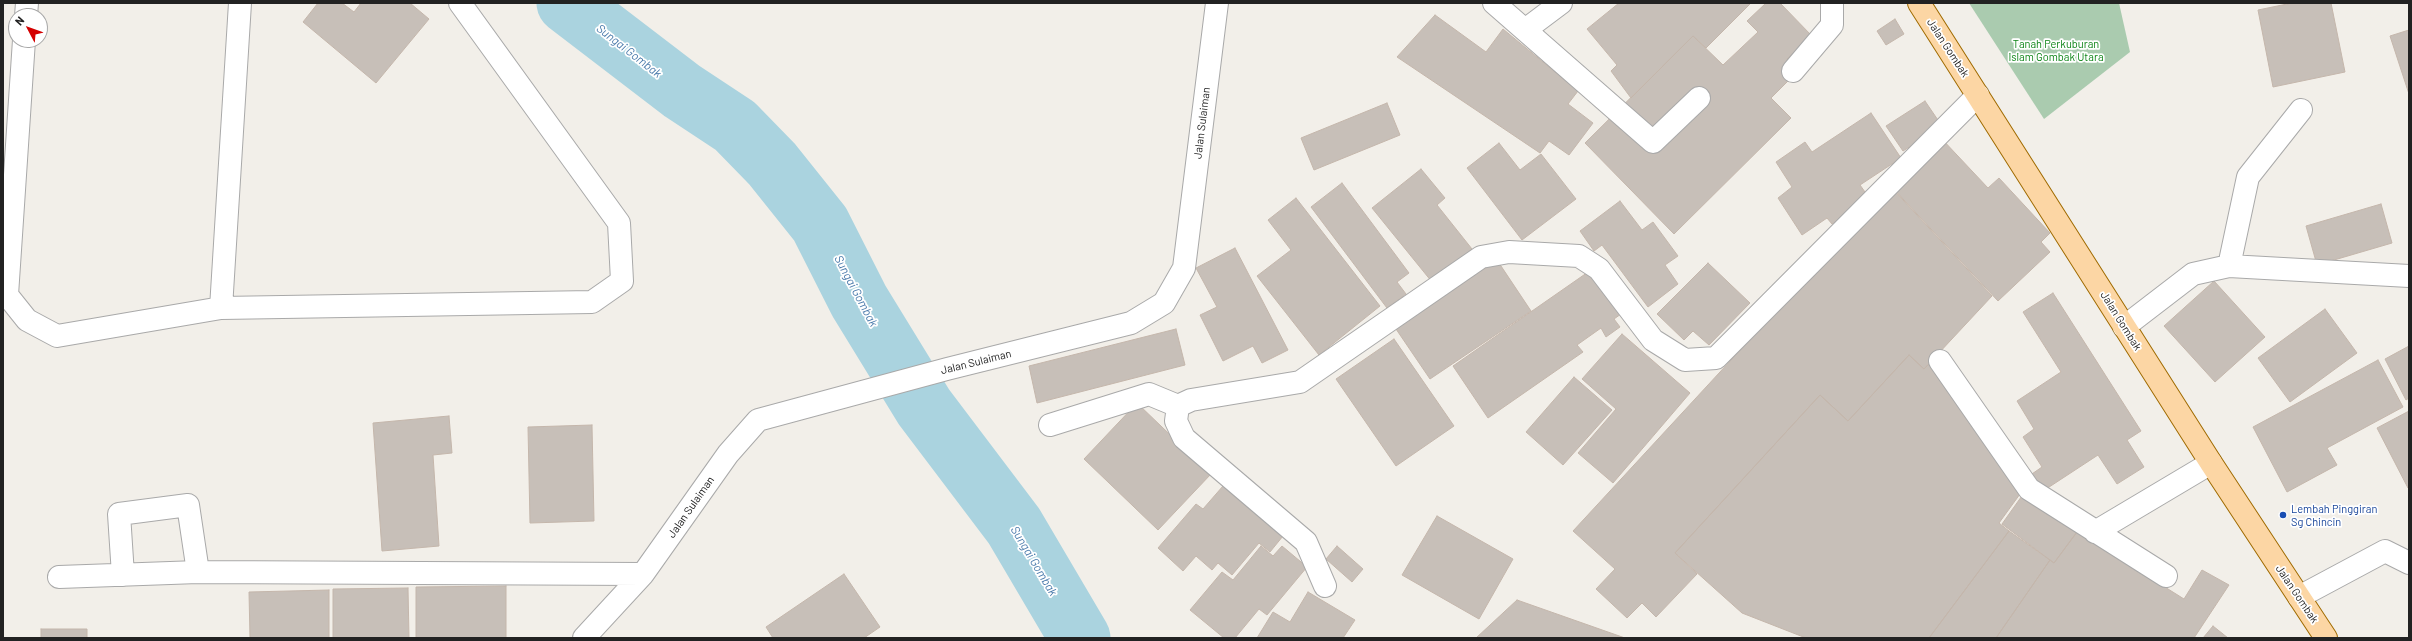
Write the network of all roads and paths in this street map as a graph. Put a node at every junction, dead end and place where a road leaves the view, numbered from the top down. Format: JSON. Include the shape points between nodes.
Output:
{"nodes":[{"id":1,"x":240,"y":3,"type":"edge"},
{"id":2,"x":460,"y":3,"type":"edge"},
{"id":3,"x":1217,"y":3,"type":"edge"},
{"id":4,"x":1494,"y":3,"type":"edge"},
{"id":5,"x":1561,"y":3,"type":"edge"},
{"id":6,"x":1832,"y":3,"type":"edge"},
{"id":7,"x":1919,"y":3,"type":"edge"},
{"id":8,"x":1525,"y":30,"type":"junction"},
{"id":9,"x":23,"y":48,"type":"edge"},
{"id":10,"x":1793,"y":71,"type":"dead end"},
{"id":11,"x":1978,"y":95,"type":"junction"},
{"id":12,"x":1699,"y":98,"type":"dead end"},
{"id":13,"x":2301,"y":110,"type":"dead end"},
{"id":14,"x":2229,"y":266,"type":"junction"},
{"id":15,"x":2409,"y":276,"type":"edge"},
{"id":16,"x":221,"y":308,"type":"junction"},
{"id":17,"x":2124,"y":327,"type":"junction"},
{"id":18,"x":1940,"y":361,"type":"dead end"},
{"id":19,"x":1178,"y":406,"type":"junction"},
{"id":20,"x":1050,"y":425,"type":"dead end"},
{"id":21,"x":2211,"y":463,"type":"junction"},
{"id":22,"x":2095,"y":532,"type":"junction"},
{"id":23,"x":2409,"y":563,"type":"edge"},
{"id":24,"x":198,"y":572,"type":"junction"},
{"id":25,"x":123,"y":574,"type":"junction"},
{"id":26,"x":643,"y":574,"type":"junction"},
{"id":27,"x":2166,"y":576,"type":"dead end"},
{"id":28,"x":59,"y":577,"type":"dead end"},
{"id":29,"x":1325,"y":586,"type":"dead end"},
{"id":30,"x":2299,"y":597,"type":"junction"},
{"id":31,"x":2323,"y":637,"type":"edge"},
{"id":32,"x":584,"y":638,"type":"edge"}],
"edges":[{"from":1,"to":16,"type":"street"},
{"from":2,"to":16,"type":"street","via":[[619,223],[622,281],[592,302]]},
{"from":3,"to":26,"type":"street","name":"Jalan Sulaiman","via":[[1184,268],[1164,303],[1131,323],[758,420],[728,454]]},
{"from":4,"to":8,"type":"street"},
{"from":5,"to":8,"type":"street"},
{"from":6,"to":10,"type":"street","via":[[1832,26]]},
{"from":7,"to":11,"type":"main road","name":"Jalan Gombak"},
{"from":8,"to":12,"type":"street","via":[[1653,142]]},
{"from":9,"to":16,"type":"street","via":[[7,295],[27,320],[57,336]]},
{"from":11,"to":17,"type":"main road","name":"Jalan Gombak"},
{"from":11,"to":19,"type":"street","via":[[1716,358],[1685,360],[1653,340],[1599,269],[1579,256],[1509,252],[1481,258],[1300,382],[1191,400]]},
{"from":13,"to":14,"type":"street","via":[[2248,177]]},
{"from":14,"to":15,"type":"street"},
{"from":14,"to":17,"type":"street","via":[[2193,274]]},
{"from":17,"to":21,"type":"main road","name":"Jalan Gombak"},
{"from":18,"to":22,"type":"street","via":[[2029,489]]},
{"from":19,"to":20,"type":"street","via":[[1149,394]]},
{"from":19,"to":29,"type":"street","via":[[1176,421],[1184,438],[1306,542]]},
{"from":21,"to":22,"type":"street"},
{"from":21,"to":30,"type":"main road","name":"Jalan Gombak"},
{"from":22,"to":27,"type":"street"},
{"from":23,"to":30,"type":"street","via":[[2385,552]]},
{"from":24,"to":25,"type":"street"},
{"from":24,"to":25,"type":"street","via":[[188,504],[118,514]]},
{"from":24,"to":26,"type":"street"},
{"from":25,"to":28,"type":"street"},
{"from":26,"to":32,"type":"street","name":"Jalan Sulaiman"},
{"from":30,"to":31,"type":"main road","name":"Jalan Gombak"}]}
